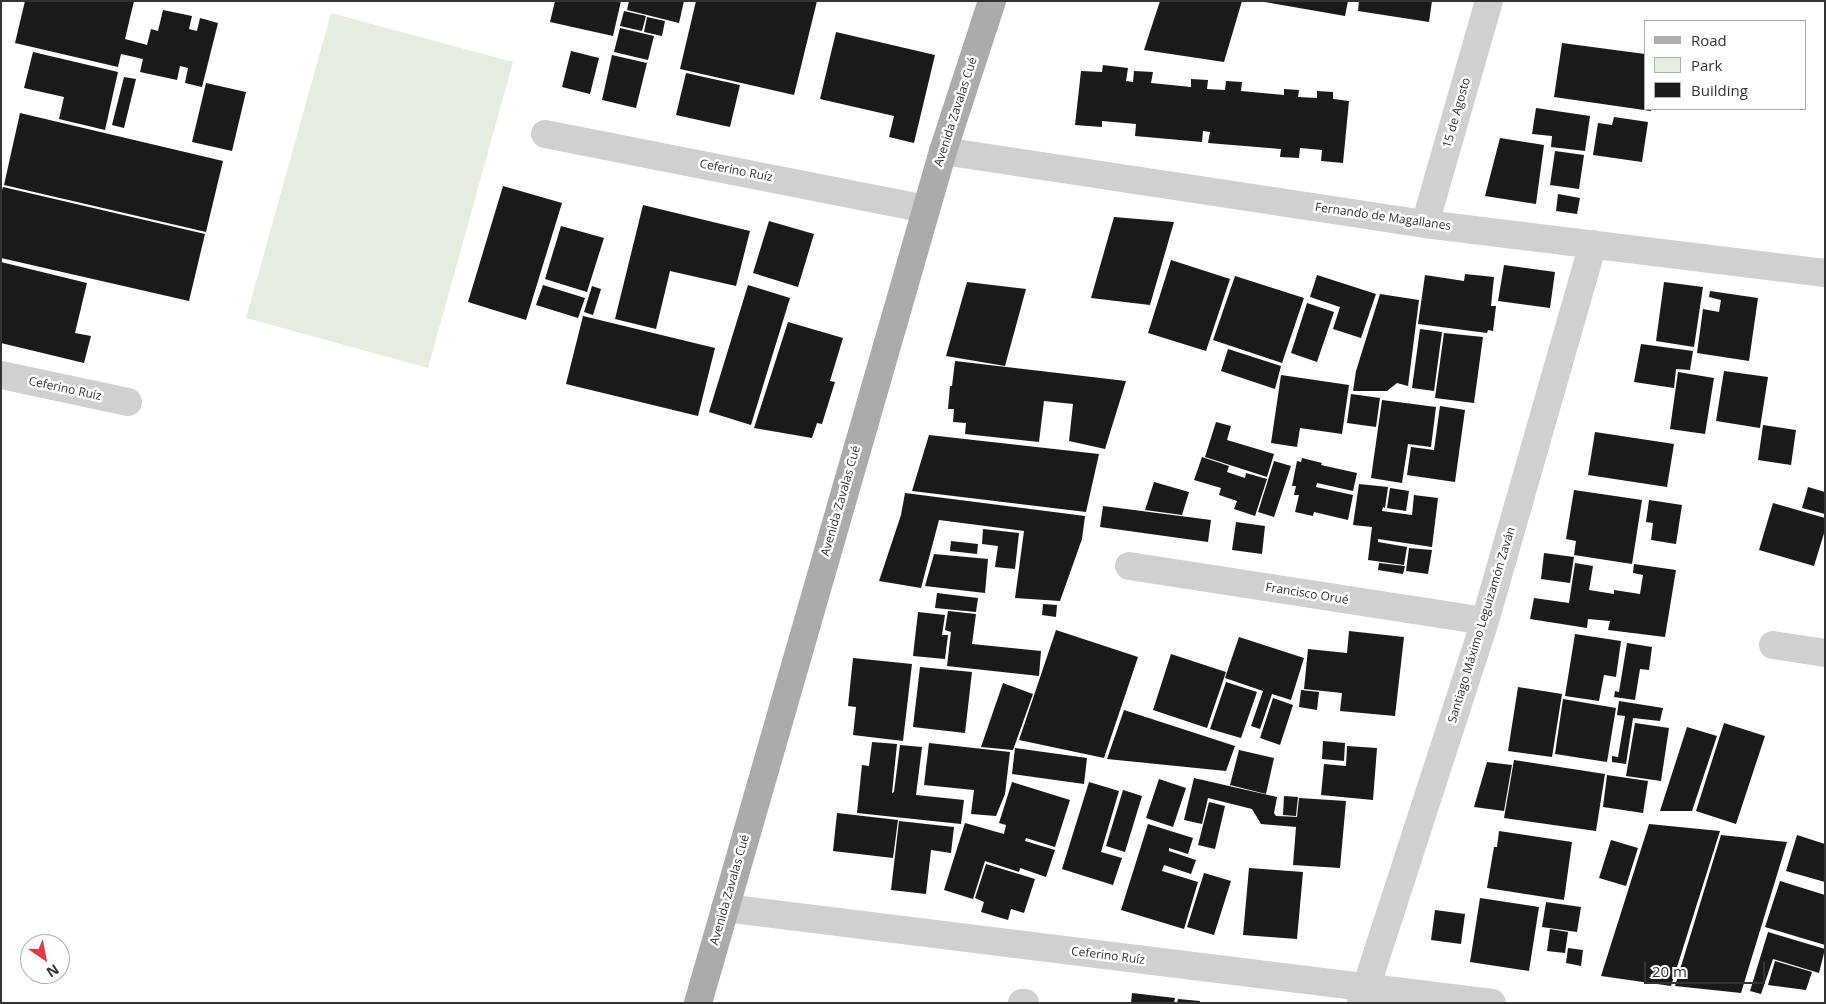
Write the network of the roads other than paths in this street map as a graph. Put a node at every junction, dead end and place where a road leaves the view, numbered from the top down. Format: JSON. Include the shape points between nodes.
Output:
{"nodes":[{"id":1,"x":992,"y":1,"type":"edge"},
{"id":2,"x":1489,"y":1,"type":"edge"},
{"id":3,"x":545,"y":134,"type":"dead end"},
{"id":4,"x":943,"y":151,"type":"junction"},
{"id":5,"x":926,"y":209,"type":"junction"},
{"id":6,"x":1425,"y":224,"type":"junction"},
{"id":7,"x":1593,"y":244,"type":"junction"},
{"id":8,"x":1825,"y":273,"type":"edge"},
{"id":9,"x":1,"y":375,"type":"edge"},
{"id":10,"x":128,"y":402,"type":"dead end"},
{"id":11,"x":1129,"y":566,"type":"dead end"},
{"id":12,"x":1485,"y":621,"type":"junction"},
{"id":13,"x":1774,"y":644,"type":"dead end"},
{"id":14,"x":1825,"y":653,"type":"edge"},
{"id":15,"x":725,"y":908,"type":"junction"},
{"id":16,"x":1363,"y":995,"type":"edge"},
{"id":17,"x":698,"y":1003,"type":"edge"},
{"id":18,"x":1492,"y":1003,"type":"edge"}],
"edges":[{"from":1,"to":4,"type":"main road","name":"Avenida Zavalas Cué"},
{"from":2,"to":6,"type":"street","name":"15 de Agosto"},
{"from":3,"to":5,"type":"street","name":"Ceferino Ruíz"},
{"from":4,"to":5,"type":"main road","name":"Avenida Zavalas Cué"},
{"from":4,"to":6,"type":"street","name":"Fernando de Magallanes"},
{"from":5,"to":15,"type":"main road","name":"Avenida Zavalas Cué"},
{"from":6,"to":7,"type":"street","name":"Fernando de Magallanes"},
{"from":7,"to":8,"type":"street","name":"Fernando de Magallanes"},
{"from":7,"to":12,"type":"street","name":"Santiago Máximo Leguizamón Zaván"},
{"from":9,"to":10,"type":"street","name":"Ceferino Ruíz"},
{"from":11,"to":12,"type":"street","name":"Francisco Orué"},
{"from":12,"to":16,"type":"street","name":"Santiago Máximo Leguizamón Zaván"},
{"from":13,"to":14,"type":"street"},
{"from":15,"to":16,"type":"street","name":"Ceferino Ruíz"},
{"from":15,"to":17,"type":"main road","name":"Avenida Zavalas Cué"},
{"from":16,"to":18,"type":"street","name":"Ceferino Ruíz"}]}
